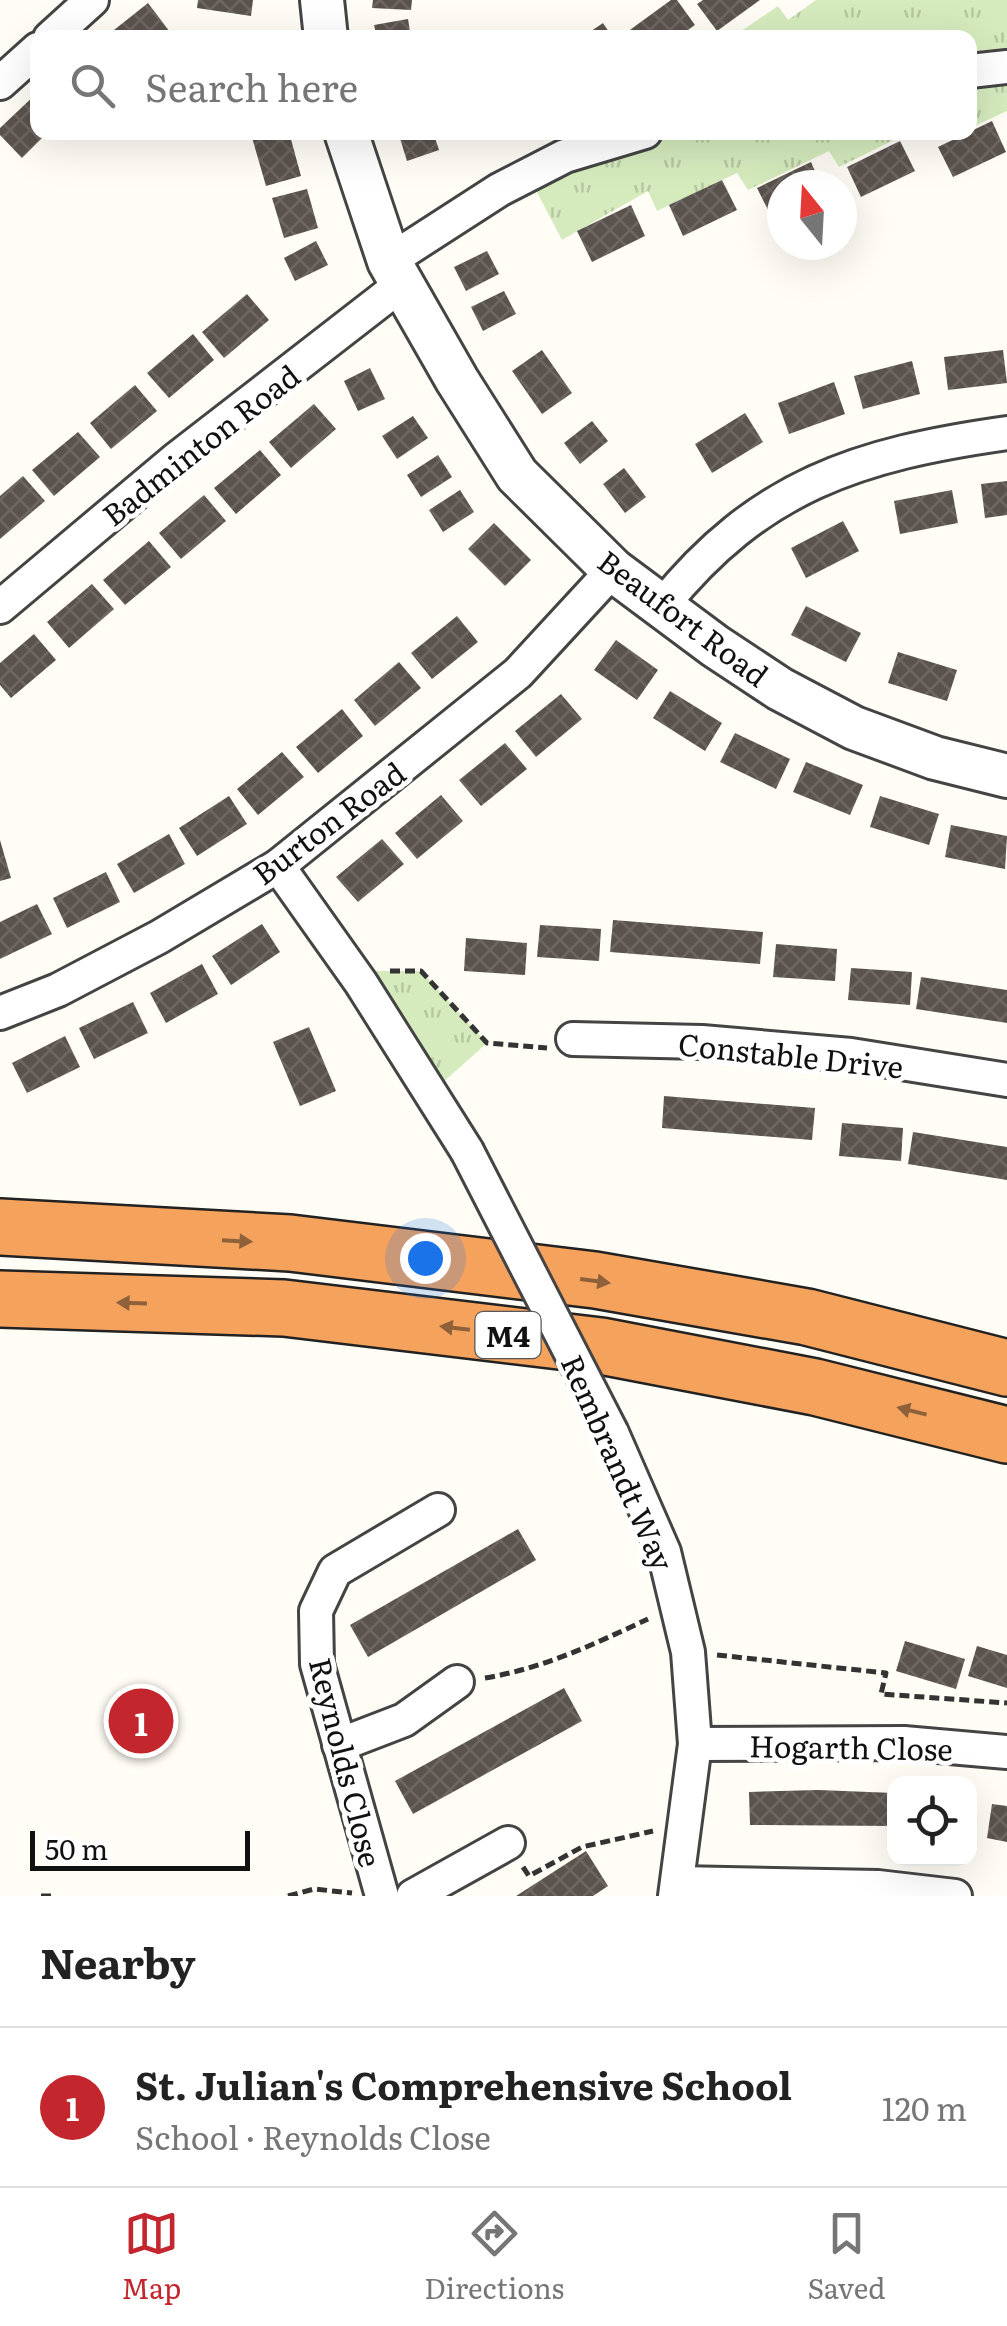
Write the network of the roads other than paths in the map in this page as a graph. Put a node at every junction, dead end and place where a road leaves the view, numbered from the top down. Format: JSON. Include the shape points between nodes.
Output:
{"nodes":[{"id":1,"x":92,"y":0,"type":"edge"},
{"id":2,"x":322,"y":0,"type":"edge"},
{"id":3,"x":59,"y":30,"type":"edge"},
{"id":4,"x":325,"y":30,"type":"edge"},
{"id":5,"x":30,"y":56,"type":"edge"},
{"id":6,"x":1007,"y":66,"type":"edge"},
{"id":7,"x":977,"y":70,"type":"edge"},
{"id":8,"x":0,"y":83,"type":"edge"},
{"id":9,"x":349,"y":140,"type":"edge"},
{"id":10,"x":619,"y":140,"type":"edge"},
{"id":11,"x":396,"y":272,"type":"junction"},
{"id":12,"x":1007,"y":433,"type":"edge"},
{"id":13,"x":613,"y":570,"type":"junction"},
{"id":14,"x":662,"y":606,"type":"junction"},
{"id":15,"x":0,"y":607,"type":"edge"},
{"id":16,"x":1007,"y":776,"type":"edge"},
{"id":17,"x":278,"y":866,"type":"junction"},
{"id":18,"x":0,"y":1014,"type":"edge"},
{"id":19,"x":573,"y":1040,"type":"road end"},
{"id":20,"x":1007,"y":1080,"type":"edge"},
{"id":21,"x":12,"y":1230,"type":"edge"},
{"id":22,"x":0,"y":1298,"type":"edge"},
{"id":23,"x":1007,"y":1368,"type":"edge"},
{"id":24,"x":1007,"y":1435,"type":"edge"},
{"id":25,"x":438,"y":1510,"type":"dead end"},
{"id":26,"x":456,"y":1682,"type":"road end"},
{"id":27,"x":694,"y":1744,"type":"junction"},
{"id":28,"x":339,"y":1745,"type":"junction"},
{"id":29,"x":1007,"y":1752,"type":"edge"},
{"id":30,"x":508,"y":1843,"type":"road end"},
{"id":31,"x":676,"y":1890,"type":"edge"},
{"id":32,"x":369,"y":1895,"type":"edge"},
{"id":33,"x":413,"y":1896,"type":"edge"},
{"id":34,"x":955,"y":1896,"type":"edge"}],
"edges":[{"from":1,"to":3,"type":"street"},
{"from":2,"to":4,"type":"street"},
{"from":5,"to":8,"type":"street"},
{"from":6,"to":7,"type":"street"},
{"from":9,"to":11,"type":"street","name":"Beaufort Road"},
{"from":10,"to":11,"type":"street","name":"Badminton Road","via":[[566,156],[499,190]]},
{"from":11,"to":13,"type":"street","name":"Beaufort Road","via":[[518,475]]},
{"from":11,"to":15,"type":"street","name":"Badminton Road"},
{"from":12,"to":14,"type":"street","via":[[940,443],[808,483],[759,512]]},
{"from":13,"to":14,"type":"street","name":"Beaufort Road"},
{"from":13,"to":17,"type":"street","name":"Burton Road","via":[[518,673]]},
{"from":14,"to":16,"type":"street","name":"Beaufort Road","via":[[780,689],[854,728]]},
{"from":17,"to":18,"type":"street","name":"Burton Road","via":[[159,937]]},
{"from":17,"to":27,"type":"street","name":"Rembrandt Way","bridge":true,"via":[[467,1151],[612,1434],[664,1552],[688,1652]]},
{"from":19,"to":20,"type":"street","name":"Constable Drive","via":[[702,1042]]},
{"from":21,"to":23,"type":"highway","number":"M4","one_way":true,"via":[[290,1243],[595,1280],[808,1317]]},
{"from":24,"to":22,"type":"highway","number":"M4","one_way":true,"via":[[815,1387],[601,1346],[284,1308]]},
{"from":25,"to":28,"type":"street","name":"Reynolds Close","via":[[336,1572],[316,1610],[317,1664]]},
{"from":26,"to":28,"type":"street","via":[[404,1720]]},
{"from":27,"to":29,"type":"street","name":"Hogarth Close","via":[[904,1743]]},
{"from":27,"to":31,"type":"street","name":"Rembrandt Way"},
{"from":28,"to":32,"type":"street","name":"Reynolds Close"},
{"from":30,"to":33,"type":"street"},
{"from":31,"to":34,"type":"street","via":[[878,1887]]}]}
